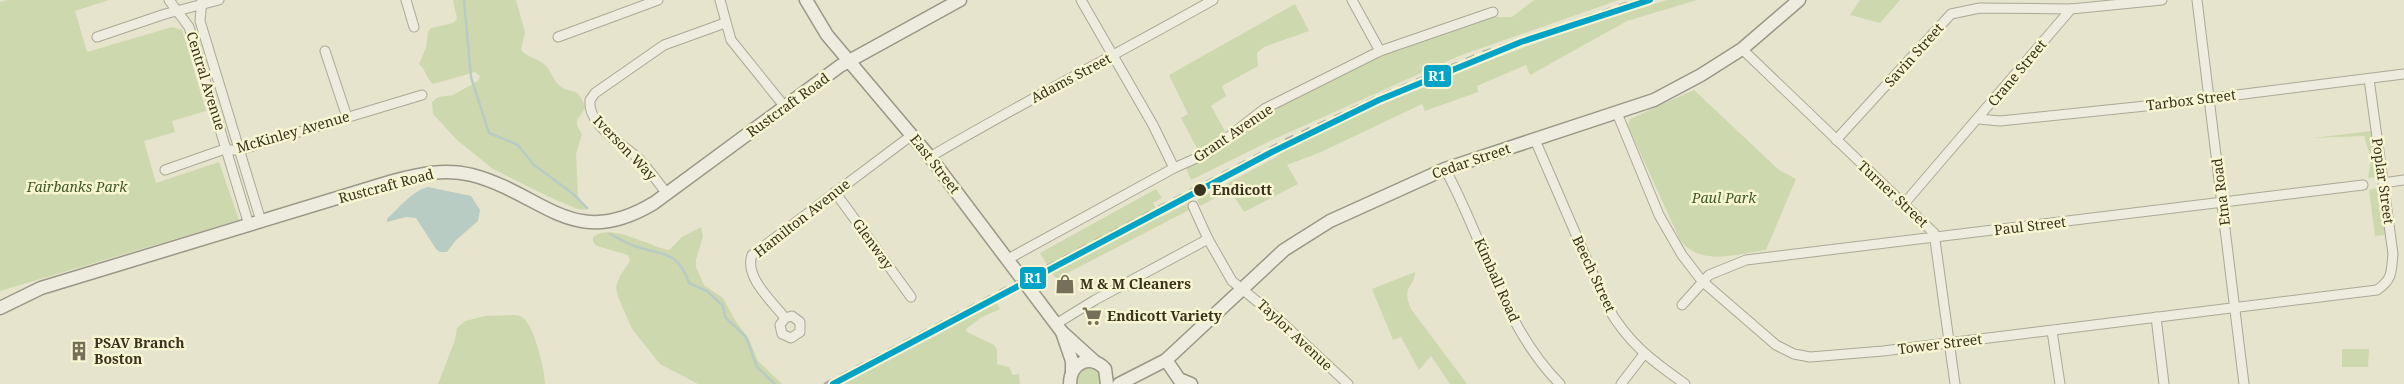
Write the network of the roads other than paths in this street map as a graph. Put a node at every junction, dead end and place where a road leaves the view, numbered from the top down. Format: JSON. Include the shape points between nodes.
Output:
{"nodes":[{"id":1,"x":169,"y":0,"type":"edge"},
{"id":2,"x":220,"y":0,"type":"edge"},
{"id":3,"x":406,"y":0,"type":"edge"},
{"id":4,"x":658,"y":0,"type":"edge"},
{"id":5,"x":720,"y":0,"type":"edge"},
{"id":6,"x":806,"y":0,"type":"edge"},
{"id":7,"x":960,"y":0,"type":"edge"},
{"id":8,"x":1081,"y":0,"type":"edge"},
{"id":9,"x":1213,"y":0,"type":"edge"},
{"id":10,"x":1352,"y":0,"type":"edge"},
{"id":11,"x":1799,"y":0,"type":"edge"},
{"id":12,"x":2162,"y":0,"type":"edge"},
{"id":13,"x":2197,"y":0,"type":"edge"},
{"id":14,"x":202,"y":2,"type":"edge"},
{"id":15,"x":2071,"y":9,"type":"junction"},
{"id":16,"x":178,"y":11,"type":"junction"},
{"id":17,"x":1493,"y":12,"type":"dead end"},
{"id":18,"x":725,"y":23,"type":"junction"},
{"id":19,"x":414,"y":27,"type":"dead end"},
{"id":20,"x":97,"y":37,"type":"dead end"},
{"id":21,"x":558,"y":37,"type":"dead end"},
{"id":22,"x":1742,"y":49,"type":"junction"},
{"id":23,"x":325,"y":51,"type":"dead end"},
{"id":24,"x":1380,"y":51,"type":"junction"},
{"id":25,"x":1113,"y":56,"type":"junction"},
{"id":26,"x":849,"y":61,"type":"junction"},
{"id":27,"x":2404,"y":74,"type":"edge"},
{"id":28,"x":2369,"y":79,"type":"junction"},
{"id":29,"x":422,"y":95,"type":"dead end"},
{"id":30,"x":2208,"y":98,"type":"junction"},
{"id":31,"x":785,"y":106,"type":"junction"},
{"id":32,"x":1617,"y":113,"type":"junction"},
{"id":33,"x":347,"y":117,"type":"junction"},
{"id":34,"x":1979,"y":119,"type":"junction"},
{"id":35,"x":912,"y":135,"type":"junction"},
{"id":36,"x":1534,"y":140,"type":"junction"},
{"id":37,"x":1836,"y":140,"type":"junction"},
{"id":38,"x":227,"y":150,"type":"junction"},
{"id":39,"x":240,"y":150,"type":"junction"},
{"id":40,"x":930,"y":157,"type":"junction"},
{"id":41,"x":1174,"y":168,"type":"junction"},
{"id":42,"x":1445,"y":169,"type":"junction"},
{"id":43,"x":165,"y":170,"type":"dead end"},
{"id":44,"x":2404,"y":180,"type":"edge"},
{"id":45,"x":2383,"y":183,"type":"junction"},
{"id":46,"x":2362,"y":186,"type":"dead end"},
{"id":47,"x":835,"y":192,"type":"junction"},
{"id":48,"x":667,"y":194,"type":"junction"},
{"id":49,"x":2222,"y":203,"type":"junction"},
{"id":50,"x":1903,"y":205,"type":"junction"},
{"id":51,"x":1193,"y":206,"type":"dead end"},
{"id":52,"x":261,"y":221,"type":"junction"},
{"id":53,"x":249,"y":225,"type":"junction"},
{"id":54,"x":1937,"y":238,"type":"junction"},
{"id":55,"x":1208,"y":239,"type":"junction"},
{"id":56,"x":1008,"y":259,"type":"junction"},
{"id":57,"x":1702,"y":281,"type":"junction"},
{"id":58,"x":2387,"y":283,"type":"joint"},
{"id":59,"x":1240,"y":289,"type":"junction"},
{"id":60,"x":911,"y":297,"type":"dead end"},
{"id":61,"x":1682,"y":305,"type":"dead end"},
{"id":62,"x":0,"y":308,"type":"edge"},
{"id":63,"x":2234,"y":309,"type":"junction"},
{"id":64,"x":2156,"y":317,"type":"junction"},
{"id":65,"x":785,"y":318,"type":"dead end"},
{"id":66,"x":1059,"y":328,"type":"junction"},
{"id":67,"x":2052,"y":330,"type":"junction"},
{"id":68,"x":1949,"y":342,"type":"junction"},
{"id":69,"x":1644,"y":354,"type":"junction"},
{"id":70,"x":1166,"y":360,"type":"junction"},
{"id":71,"x":1094,"y":361,"type":"junction"},
{"id":72,"x":1105,"y":369,"type":"junction"},
{"id":73,"x":1134,"y":375,"type":"junction"},
{"id":74,"x":1071,"y":378,"type":"edge"},
{"id":75,"x":1107,"y":384,"type":"edge"},
{"id":76,"x":1118,"y":384,"type":"edge"},
{"id":77,"x":1191,"y":384,"type":"edge"},
{"id":78,"x":1348,"y":384,"type":"edge"},
{"id":79,"x":1560,"y":384,"type":"edge"},
{"id":80,"x":1621,"y":384,"type":"edge"},
{"id":81,"x":1684,"y":384,"type":"edge"},
{"id":82,"x":1955,"y":384,"type":"edge"},
{"id":83,"x":2060,"y":384,"type":"edge"},
{"id":84,"x":2164,"y":384,"type":"edge"},
{"id":85,"x":2244,"y":384,"type":"edge"}],
"edges":[{"from":1,"to":16,"type":"street","name":"Central Avenue"},
{"from":2,"to":14,"type":"street"},
{"from":3,"to":19,"type":"street"},
{"from":4,"to":21,"type":"street"},
{"from":5,"to":18,"type":"street"},
{"from":6,"to":26,"type":"main road","name":"East Street","via":[[819,23]]},
{"from":7,"to":26,"type":"main road","name":"Rustcraft Road"},
{"from":8,"to":25,"type":"street"},
{"from":9,"to":25,"type":"street","name":"Adams Street"},
{"from":10,"to":24,"type":"street"},
{"from":11,"to":22,"type":"main road","name":"Cedar Street"},
{"from":12,"to":15,"type":"street"},
{"from":13,"to":30,"type":"street","name":"Etna Road"},
{"from":14,"to":16,"type":"street"},
{"from":14,"to":39,"type":"street","name":"Central Avenue","via":[[200,21]]},
{"from":15,"to":34,"type":"street","name":"Crane Street"},
{"from":15,"to":37,"type":"street","name":"Savin Street","via":[[1980,8],[1951,14]]},
{"from":16,"to":20,"type":"street"},
{"from":16,"to":38,"type":"street","name":"Central Avenue","via":[[189,27]]},
{"from":17,"to":24,"type":"street","name":"Grant Avenue"},
{"from":18,"to":31,"type":"street","via":[[737,48]]},
{"from":18,"to":48,"type":"street","name":"Iverson Way","via":[[664,45],[595,93],[590,100],[590,110],[598,124],[639,159]]},
{"from":22,"to":32,"type":"main road","name":"Cedar Street","via":[[1654,100]]},
{"from":22,"to":37,"type":"street","name":"Turner Street"},
{"from":23,"to":33,"type":"street"},
{"from":24,"to":41,"type":"street","name":"Grant Avenue","via":[[1264,109],[1208,153]]},
{"from":25,"to":40,"type":"street","name":"Adams Street"},
{"from":25,"to":41,"type":"street"},
{"from":26,"to":31,"type":"main road","name":"Rustcraft Road"},
{"from":26,"to":35,"type":"main road","name":"East Street"},
{"from":27,"to":28,"type":"street","name":"Tarbox Street"},
{"from":28,"to":30,"type":"street","name":"Tarbox Street"},
{"from":28,"to":45,"type":"street","name":"Poplar Street"},
{"from":29,"to":33,"type":"street","name":"McKinley Avenue"},
{"from":30,"to":34,"type":"street","name":"Tarbox Street","via":[[2000,121]]},
{"from":30,"to":49,"type":"street","name":"Etna Road"},
{"from":31,"to":48,"type":"main road","name":"Rustcraft Road"},
{"from":32,"to":36,"type":"main road","name":"Cedar Street"},
{"from":32,"to":57,"type":"street","name":"Tower Street","via":[[1659,215],[1682,255]]},
{"from":33,"to":39,"type":"street","name":"McKinley Avenue"},
{"from":34,"to":50,"type":"street","name":"Crane Street"},
{"from":35,"to":40,"type":"main road","name":"East Street"},
{"from":35,"to":47,"type":"street","name":"Hamilton Avenue"},
{"from":36,"to":42,"type":"main road","name":"Cedar Street"},
{"from":36,"to":69,"type":"street","name":"Beech Street","via":[[1607,306],[1618,325]]},
{"from":37,"to":50,"type":"street","name":"Turner Street"},
{"from":38,"to":39,"type":"street","name":"McKinley Avenue"},
{"from":38,"to":43,"type":"street","name":"McKinley Avenue"},
{"from":38,"to":53,"type":"street","name":"Central Avenue"},
{"from":39,"to":52,"type":"street","name":"Central Avenue"},
{"from":40,"to":56,"type":"main road","name":"East Street"},
{"from":41,"to":56,"type":"street","name":"Grant Avenue"},
{"from":42,"to":59,"type":"main road","name":"Cedar Street","via":[[1330,220],[1284,250]]},
{"from":42,"to":79,"type":"street","name":"Kimball Road","via":[[1524,340]]},
{"from":44,"to":45,"type":"street"},
{"from":45,"to":58,"type":"street","name":"Poplar Street","via":[[2392,254],[2391,275]]},
{"from":46,"to":49,"type":"street","name":"Paul Street"},
{"from":47,"to":60,"type":"street","name":"Glenway"},
{"from":47,"to":65,"type":"street","name":"Hamilton Avenue","via":[[752,255],[749,262],[752,273]]},
{"from":48,"to":52,"type":"main road","name":"Rustcraft Road","via":[[631,215],[587,223],[551,212],[484,179],[440,171],[415,175]]},
{"from":49,"to":54,"type":"street","name":"Paul Street"},
{"from":49,"to":63,"type":"street","name":"Etna Road"},
{"from":50,"to":54,"type":"street","name":"Turner Street"},
{"from":51,"to":55,"type":"street","name":"Taylor Avenue"},
{"from":52,"to":53,"type":"main road","name":"Rustcraft Road"},
{"from":53,"to":62,"type":"main road","name":"Rustcraft Road","via":[[40,288]]},
{"from":54,"to":57,"type":"street","name":"Paul Street","via":[[1746,260],[1725,267]]},
{"from":54,"to":68,"type":"street","name":"Turner Street"},
{"from":55,"to":59,"type":"street","name":"Taylor Avenue"},
{"from":55,"to":66,"type":"street","via":[[1095,300]]},
{"from":56,"to":66,"type":"main road","name":"East Street"},
{"from":57,"to":61,"type":"street","name":"Paul Street"},
{"from":57,"to":68,"type":"street","name":"Tower Street","via":[[1776,345],[1794,354],[1810,357]]},
{"from":58,"to":63,"type":"street","name":"Tower Street","via":[[2377,290]]},
{"from":59,"to":70,"type":"main road","name":"Cedar Street"},
{"from":59,"to":78,"type":"street","name":"Taylor Avenue","via":[[1275,316]]},
{"from":63,"to":64,"type":"street","name":"Tower Street"},
{"from":63,"to":85,"type":"street","name":"Etna Road"},
{"from":64,"to":67,"type":"street","name":"Tower Street"},
{"from":64,"to":84,"type":"street"},
{"from":66,"to":71,"type":"main road","name":"East Street"},
{"from":66,"to":74,"type":"main road","name":"East Street","via":[[1072,361]]},
{"from":67,"to":68,"type":"street","name":"Tower Street"},
{"from":67,"to":83,"type":"street"},
{"from":68,"to":82,"type":"street","name":"Turner Street"},
{"from":69,"to":80,"type":"street"},
{"from":69,"to":81,"type":"street","name":"Beech Street"},
{"from":70,"to":73,"type":"main road","name":"Cedar Street"},
{"from":70,"to":77,"type":"main road","via":[[1179,378]]},
{"from":71,"to":72,"type":"main road","name":"East Street"},
{"from":71,"to":74,"type":"main road","via":[[1085,360],[1077,364]]},
{"from":72,"to":73,"type":"main road"},
{"from":72,"to":75,"type":"main road"},
{"from":73,"to":76,"type":"main road","name":"Cedar Street"}]}
